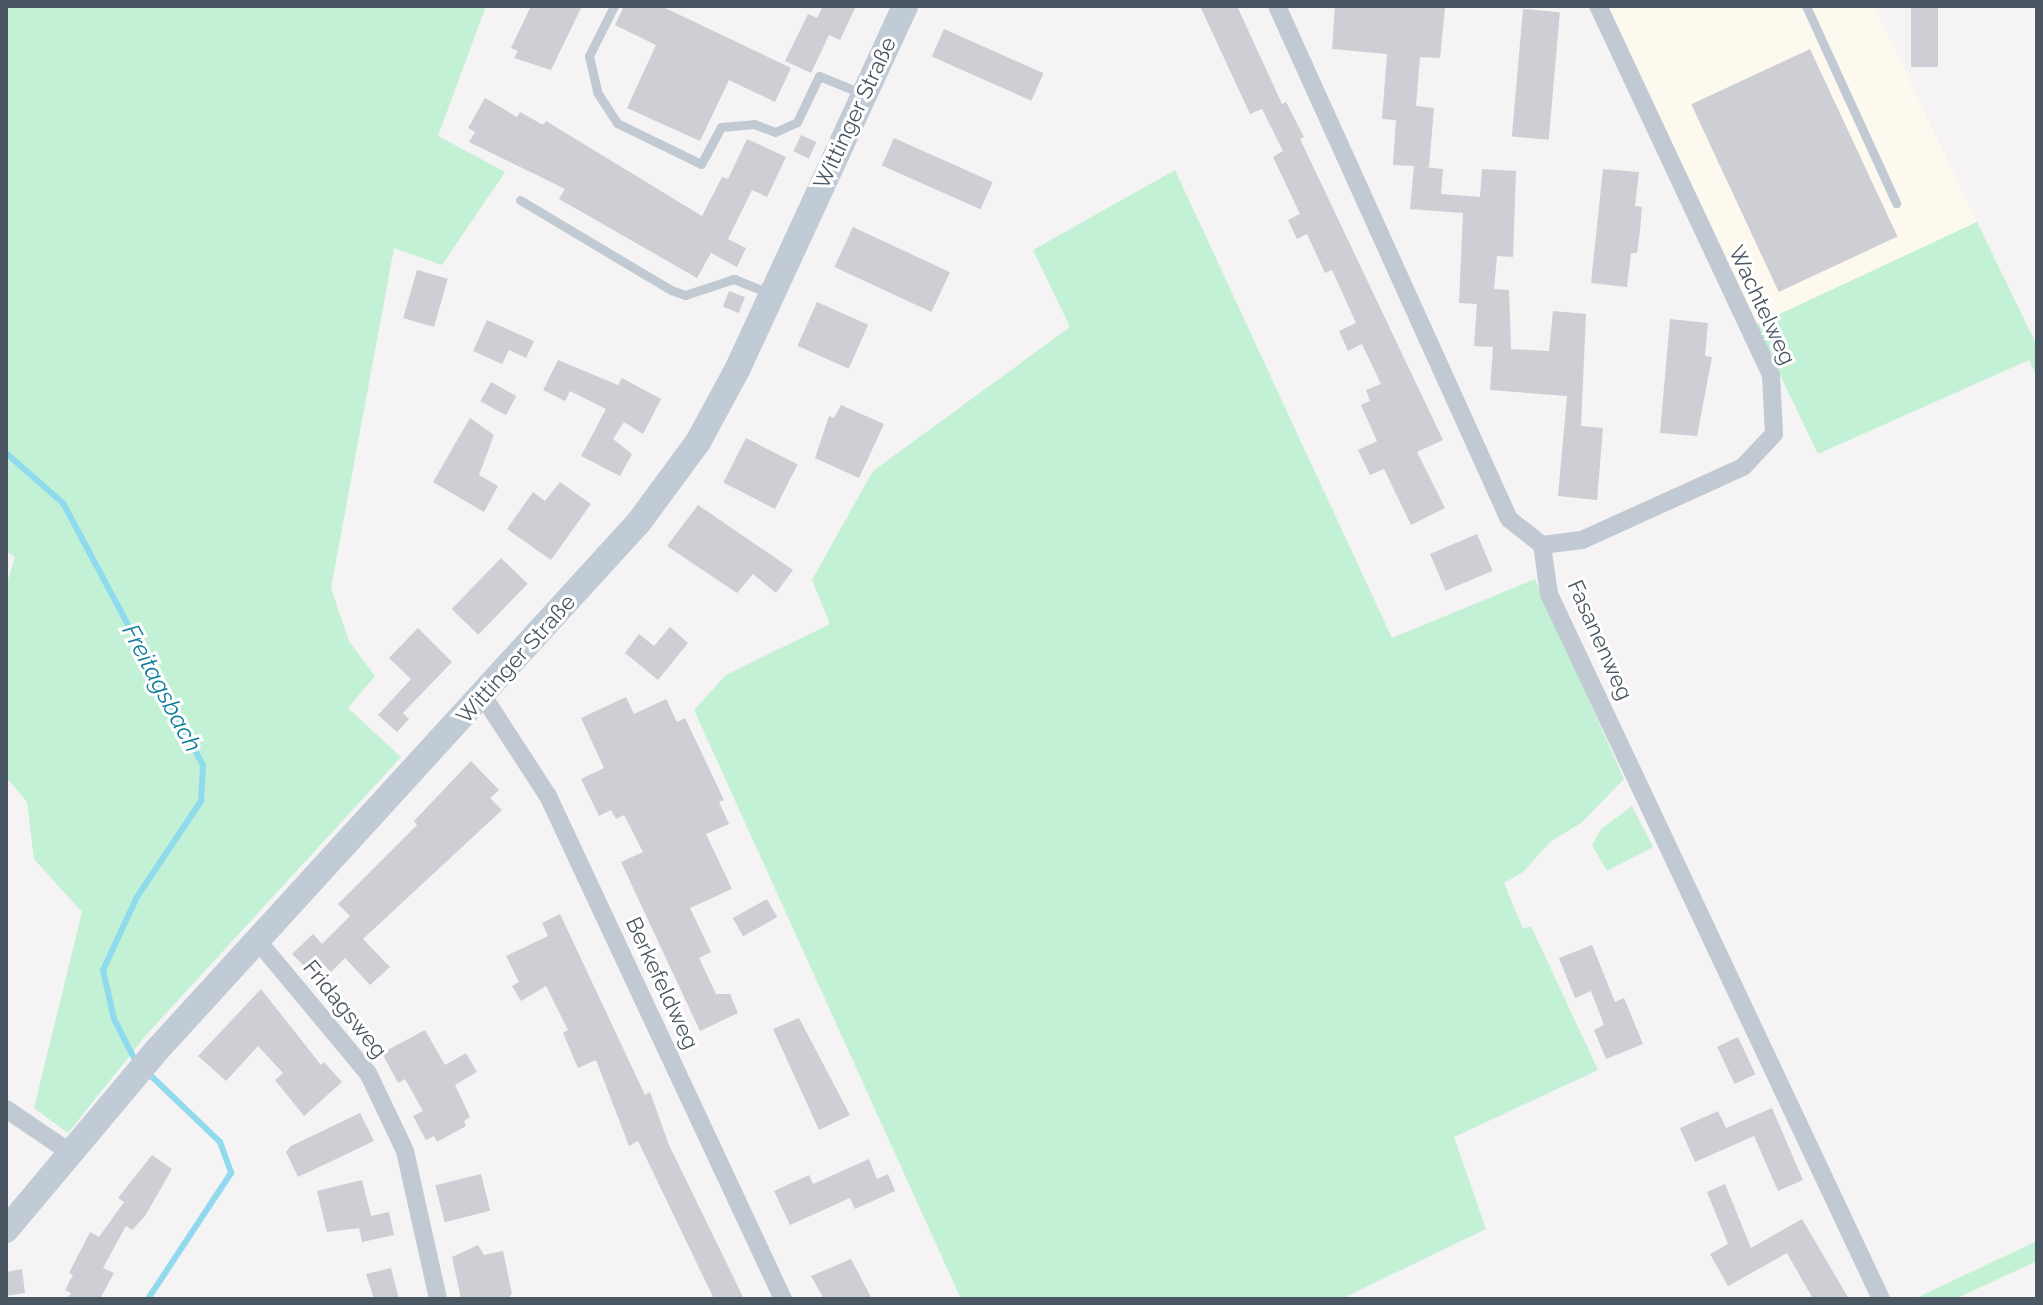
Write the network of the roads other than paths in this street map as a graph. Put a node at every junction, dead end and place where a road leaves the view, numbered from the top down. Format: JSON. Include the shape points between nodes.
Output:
{"nodes":[{"id":1,"x":614,"y":6,"type":"edge"},
{"id":2,"x":905,"y":6,"type":"edge"},
{"id":3,"x":1277,"y":6,"type":"edge"},
{"id":4,"x":1598,"y":6,"type":"edge"},
{"id":5,"x":1806,"y":6,"type":"edge"},
{"id":6,"x":865,"y":94,"type":"junction"},
{"id":7,"x":520,"y":200,"type":"dead end"},
{"id":8,"x":1896,"y":203,"type":"dead end"},
{"id":9,"x":772,"y":294,"type":"junction"},
{"id":10,"x":1542,"y":545,"type":"junction"},
{"id":11,"x":483,"y":696,"type":"junction"},
{"id":12,"x":257,"y":940,"type":"junction"},
{"id":13,"x":6,"y":1109,"type":"edge"},
{"id":14,"x":71,"y":1153,"type":"junction"},
{"id":15,"x":6,"y":1230,"type":"edge"},
{"id":16,"x":438,"y":1299,"type":"edge"},
{"id":17,"x":783,"y":1299,"type":"edge"},
{"id":18,"x":1881,"y":1299,"type":"edge"}],
"edges":[{"from":1,"to":6,"type":"lane","via":[[589,56],[597,92],[617,123],[701,164],[721,127],[754,124],[775,132],[797,122],[819,76]]},
{"from":2,"to":6,"type":"main road","name":"Wittinger Straße"},
{"from":3,"to":10,"type":"street","via":[[1509,519]]},
{"from":4,"to":10,"type":"street","name":"Wachtelweg","via":[[1771,375],[1774,434],[1743,467],[1582,540]]},
{"from":5,"to":8,"type":"lane"},
{"from":6,"to":9,"type":"main road","name":"Wittinger Straße"},
{"from":7,"to":9,"type":"lane","via":[[671,290],[685,295],[734,279]]},
{"from":9,"to":11,"type":"main road","name":"Wittinger Straße","via":[[698,442],[639,522]]},
{"from":10,"to":18,"type":"street","name":"Fasanenweg","via":[[1549,594]]},
{"from":11,"to":12,"type":"main road","name":"Wittinger Straße"},
{"from":11,"to":17,"type":"street","name":"Berkefeldweg","via":[[548,796]]},
{"from":12,"to":14,"type":"main road","name":"Wittinger Straße"},
{"from":12,"to":16,"type":"street","name":"Fridagsweg","via":[[368,1073],[405,1151]]},
{"from":13,"to":14,"type":"street"},
{"from":14,"to":15,"type":"main road","name":"Wittinger Straße"}]}
